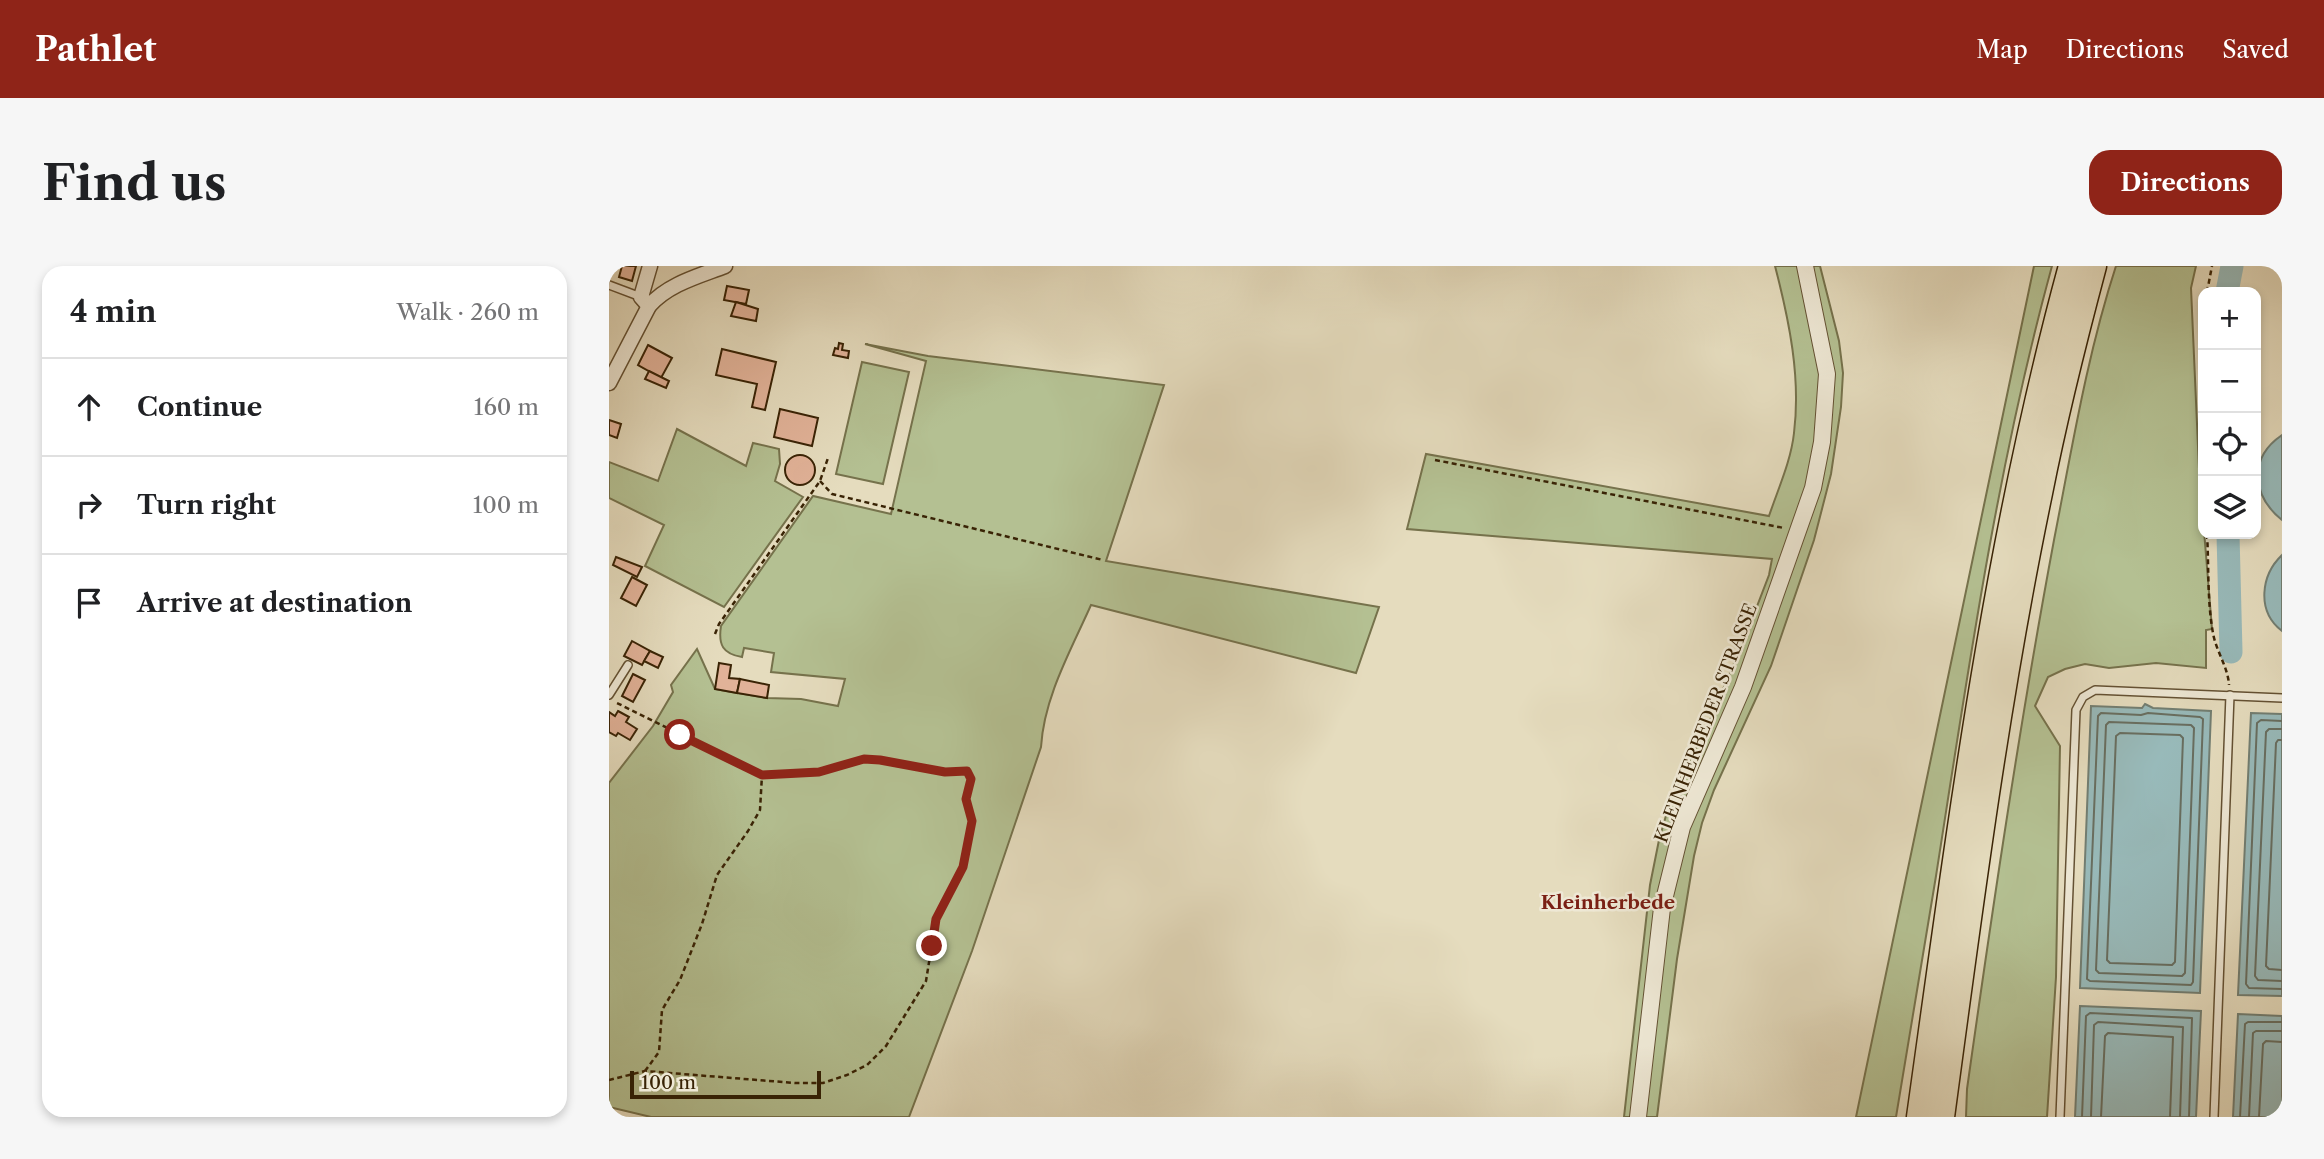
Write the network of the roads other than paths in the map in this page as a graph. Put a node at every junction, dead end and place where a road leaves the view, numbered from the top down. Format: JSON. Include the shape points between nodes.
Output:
{"nodes":[{"id":1,"x":650,"y":266,"type":"edge"},
{"id":2,"x":725,"y":266,"type":"edge"},
{"id":3,"x":1805,"y":266,"type":"edge"},
{"id":4,"x":2071,"y":266,"type":"edge"},
{"id":5,"x":2094,"y":266,"type":"edge"},
{"id":6,"x":609,"y":285,"type":"edge"},
{"id":7,"x":645,"y":301,"type":"junction"},
{"id":8,"x":609,"y":383,"type":"edge"},
{"id":9,"x":628,"y":665,"type":"dead end"},
{"id":10,"x":2230,"y":695,"type":"junction"},
{"id":11,"x":609,"y":697,"type":"edge"},
{"id":12,"x":2282,"y":698,"type":"edge"},
{"id":13,"x":1637,"y":1117,"type":"edge"},
{"id":14,"x":1919,"y":1117,"type":"edge"},
{"id":15,"x":1942,"y":1117,"type":"edge"},
{"id":16,"x":2060,"y":1117,"type":"edge"},
{"id":17,"x":2214,"y":1117,"type":"edge"}],
"edges":[{"from":1,"to":7,"type":"street"},
{"from":2,"to":7,"type":"street"},
{"from":3,"to":13,"type":"street","name":"KLEINHERBEDER STRASSE","via":[[1827,374],[1822,442],[1798,532],[1743,687],[1682,827],[1662,908]]},
{"from":4,"to":14,"type":"highway","via":[[2039,391],[1999,586]]},
{"from":5,"to":15,"type":"highway","via":[[2021,590]]},
{"from":6,"to":7,"type":"lane"},
{"from":7,"to":8,"type":"street"},
{"from":9,"to":11,"type":"lane"},
{"from":10,"to":12,"type":"lane"},
{"from":10,"to":16,"type":"lane","via":[[2095,690],[2083,697],[2076,710]]},
{"from":10,"to":17,"type":"lane"}]}
